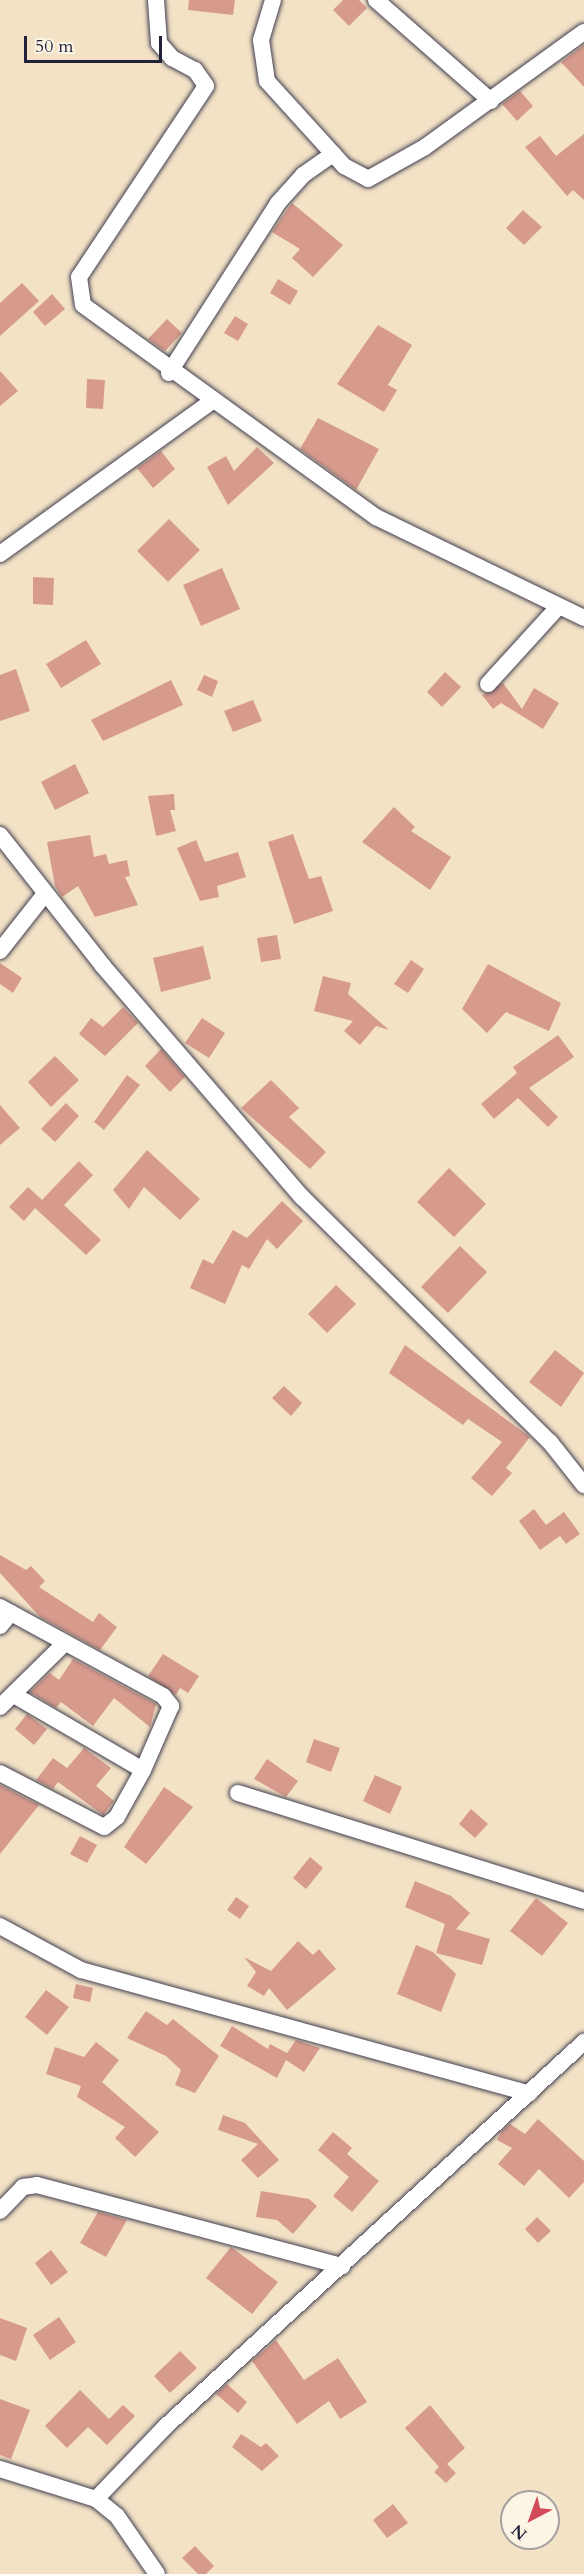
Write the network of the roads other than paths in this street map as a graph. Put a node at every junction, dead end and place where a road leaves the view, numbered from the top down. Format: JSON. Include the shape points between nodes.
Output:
{"nodes":[{"id":1,"x":156,"y":0,"type":"edge"},
{"id":2,"x":273,"y":0,"type":"edge"},
{"id":3,"x":376,"y":0,"type":"edge"},
{"id":4,"x":584,"y":32,"type":"edge"},
{"id":5,"x":491,"y":101,"type":"junction"},
{"id":6,"x":333,"y":154,"type":"junction"},
{"id":7,"x":169,"y":373,"type":"junction"},
{"id":8,"x":211,"y":402,"type":"junction"},
{"id":9,"x":0,"y":554,"type":"edge"},
{"id":10,"x":559,"y":606,"type":"junction"},
{"id":11,"x":584,"y":618,"type":"edge"},
{"id":12,"x":488,"y":684,"type":"dead end"},
{"id":13,"x":0,"y":835,"type":"edge"},
{"id":14,"x":44,"y":895,"type":"junction"},
{"id":15,"x":0,"y":951,"type":"edge"},
{"id":16,"x":584,"y":1485,"type":"edge"},
{"id":17,"x":4,"y":1615,"type":"edge"},
{"id":18,"x":64,"y":1643,"type":"junction"},
{"id":19,"x":14,"y":1695,"type":"junction"},
{"id":20,"x":0,"y":1707,"type":"edge"},
{"id":21,"x":143,"y":1770,"type":"junction"},
{"id":22,"x":0,"y":1773,"type":"edge"},
{"id":23,"x":238,"y":1792,"type":"dead end"},
{"id":24,"x":584,"y":1901,"type":"edge"},
{"id":25,"x":0,"y":1926,"type":"edge"},
{"id":26,"x":584,"y":2042,"type":"edge"},
{"id":27,"x":529,"y":2093,"type":"junction"},
{"id":28,"x":0,"y":2211,"type":"edge"},
{"id":29,"x":342,"y":2266,"type":"junction"},
{"id":30,"x":0,"y":2469,"type":"edge"},
{"id":31,"x":96,"y":2499,"type":"junction"},
{"id":32,"x":157,"y":2574,"type":"edge"}],
"edges":[{"from":1,"to":7,"type":"street","via":[[159,44],[204,78],[204,96],[87,264],[77,293],[93,315]]},
{"from":2,"to":6,"type":"street","via":[[261,40],[267,81]]},
{"from":3,"to":5,"type":"street"},
{"from":4,"to":5,"type":"street"},
{"from":5,"to":6,"type":"street","via":[[374,178],[355,175]]},
{"from":6,"to":7,"type":"street","via":[[303,175],[278,203]]},
{"from":7,"to":8,"type":"street"},
{"from":8,"to":9,"type":"street"},
{"from":8,"to":10,"type":"street","via":[[376,517]]},
{"from":10,"to":11,"type":"street"},
{"from":10,"to":12,"type":"street"},
{"from":13,"to":14,"type":"street"},
{"from":14,"to":15,"type":"street"},
{"from":14,"to":16,"type":"street","via":[[302,1197],[550,1442]]},
{"from":17,"to":18,"type":"street"},
{"from":18,"to":19,"type":"street"},
{"from":18,"to":21,"type":"street","via":[[168,1701],[170,1712]]},
{"from":19,"to":20,"type":"street"},
{"from":19,"to":21,"type":"street"},
{"from":21,"to":22,"type":"street","via":[[117,1817],[104,1827]]},
{"from":23,"to":24,"type":"street"},
{"from":25,"to":27,"type":"street","via":[[81,1970]]},
{"from":26,"to":27,"type":"street"},
{"from":27,"to":29,"type":"street"},
{"from":28,"to":29,"type":"street","via":[[23,2187],[37,2185]]},
{"from":29,"to":31,"type":"street","via":[[165,2426]]},
{"from":30,"to":31,"type":"street"},
{"from":31,"to":32,"type":"street","via":[[117,2516]]}]}
